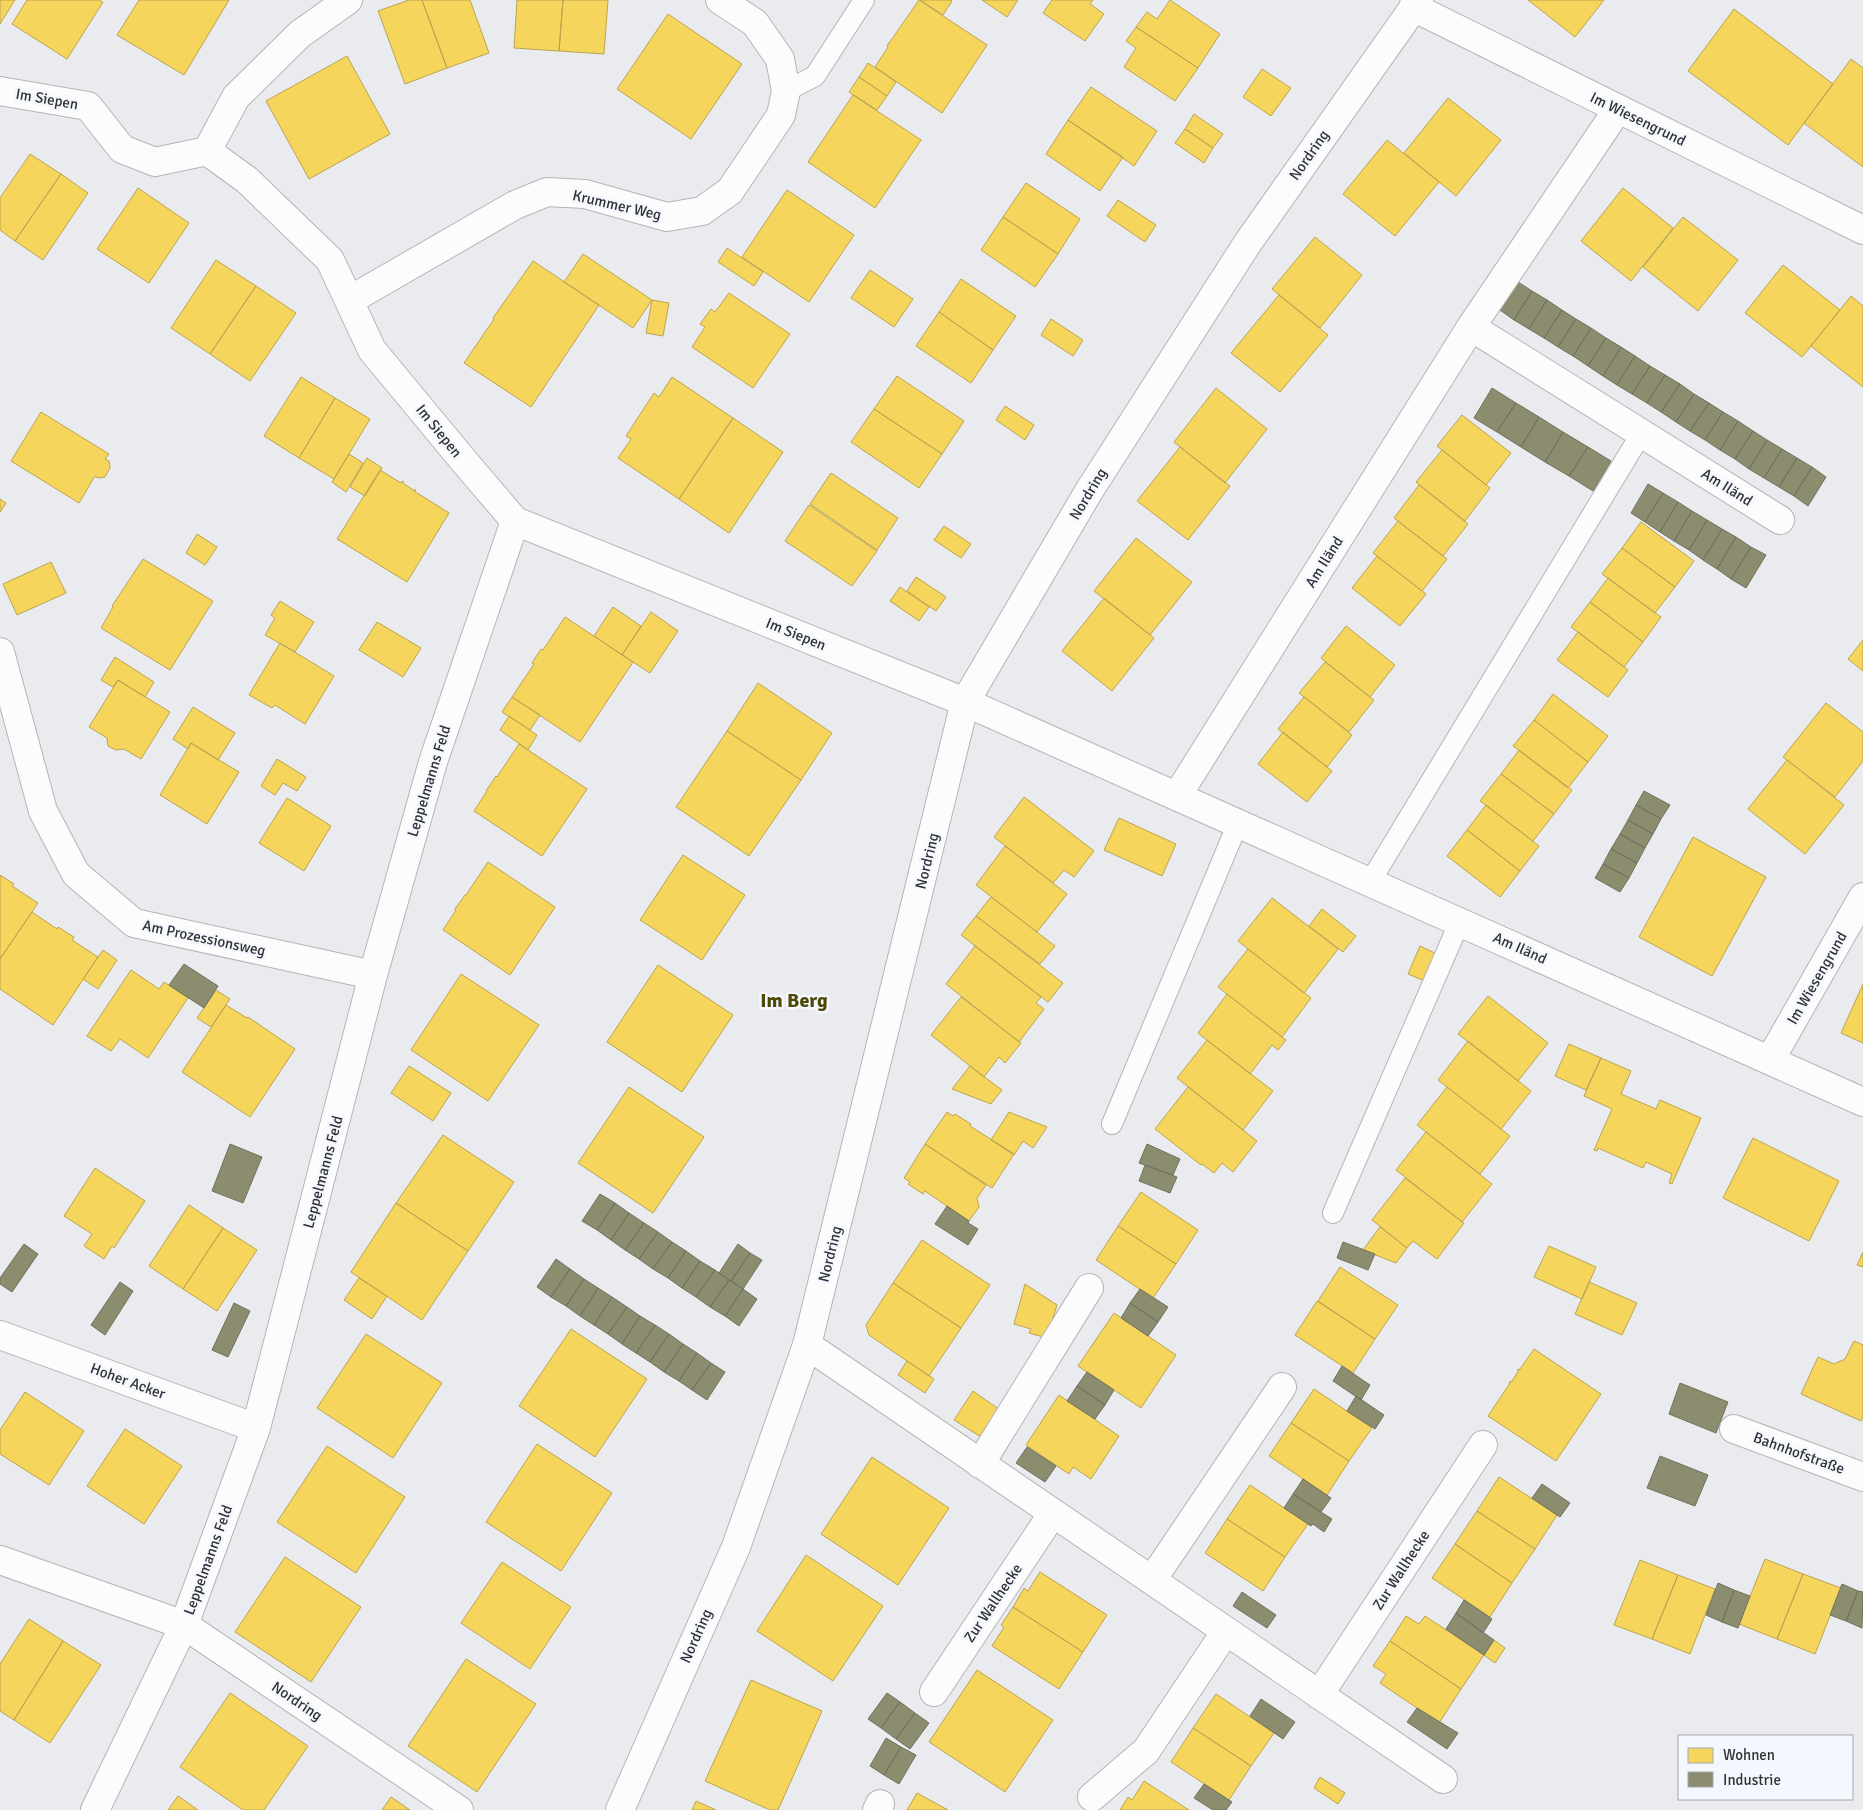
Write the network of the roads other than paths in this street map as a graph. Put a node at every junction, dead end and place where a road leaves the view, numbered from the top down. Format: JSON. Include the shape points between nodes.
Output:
{"nodes":[{"id":1,"x":348,"y":0,"type":"edge"},
{"id":2,"x":720,"y":0,"type":"edge"},
{"id":3,"x":864,"y":0,"type":"edge"},
{"id":4,"x":1416,"y":3,"type":"edge"},
{"id":5,"x":0,"y":91,"type":"edge"},
{"id":6,"x":786,"y":91,"type":"junction"},
{"id":7,"x":1618,"y":109,"type":"junction"},
{"id":8,"x":207,"y":151,"type":"junction"},
{"id":9,"x":1863,"y":230,"type":"edge"},
{"id":10,"x":350,"y":300,"type":"junction"},
{"id":11,"x":1471,"y":327,"type":"junction"},
{"id":12,"x":1641,"y":434,"type":"junction"},
{"id":13,"x":515,"y":520,"type":"junction"},
{"id":14,"x":1780,"y":520,"type":"dead end"},
{"id":15,"x":0,"y":652,"type":"edge"},
{"id":16,"x":965,"y":702,"type":"junction"},
{"id":17,"x":1177,"y":796,"type":"junction"},
{"id":18,"x":1238,"y":823,"type":"junction"},
{"id":19,"x":1370,"y":882,"type":"junction"},
{"id":20,"x":1863,"y":897,"type":"edge"},
{"id":21,"x":1460,"y":921,"type":"junction"},
{"id":22,"x":373,"y":975,"type":"junction"},
{"id":23,"x":1770,"y":1060,"type":"junction"},
{"id":24,"x":1863,"y":1102,"type":"edge"},
{"id":25,"x":1112,"y":1124,"type":"dead end"},
{"id":26,"x":1333,"y":1213,"type":"dead end"},
{"id":27,"x":1089,"y":1288,"type":"dead end"},
{"id":28,"x":0,"y":1335,"type":"edge"},
{"id":29,"x":807,"y":1345,"type":"junction"},
{"id":30,"x":1282,"y":1386,"type":"dead end"},
{"id":31,"x":256,"y":1428,"type":"junction"},
{"id":32,"x":1734,"y":1429,"type":"dead end"},
{"id":33,"x":1483,"y":1445,"type":"dead end"},
{"id":34,"x":980,"y":1464,"type":"junction"},
{"id":35,"x":1863,"y":1477,"type":"edge"},
{"id":36,"x":1053,"y":1513,"type":"junction"},
{"id":37,"x":0,"y":1560,"type":"edge"},
{"id":38,"x":1152,"y":1580,"type":"junction"},
{"id":39,"x":184,"y":1625,"type":"junction"},
{"id":40,"x":1226,"y":1631,"type":"junction"},
{"id":41,"x":934,"y":1692,"type":"dead end"},
{"id":42,"x":1319,"y":1695,"type":"junction"},
{"id":43,"x":1443,"y":1779,"type":"dead end"},
{"id":44,"x":1092,"y":1797,"type":"dead end"},
{"id":45,"x":95,"y":1810,"type":"edge"},
{"id":46,"x":459,"y":1810,"type":"edge"},
{"id":47,"x":620,"y":1810,"type":"edge"}],
"edges":[{"from":1,"to":8,"type":"street","via":[[300,34],[236,97]]},
{"from":2,"to":6,"type":"street","name":"Krummer Weg","via":[[755,23],[780,59]]},
{"from":3,"to":6,"type":"lane","via":[[815,76]]},
{"from":4,"to":7,"type":"street","name":"Im Wiesengrund"},
{"from":4,"to":16,"type":"street","name":"Nordring","via":[[1246,244],[1089,491]]},
{"from":5,"to":8,"type":"street","name":"Im Siepen","via":[[88,106],[122,149],[155,162]]},
{"from":6,"to":10,"type":"street","name":"Krummer Weg","via":[[781,115],[730,191],[702,212],[667,217],[585,194],[547,192],[515,205]]},
{"from":7,"to":9,"type":"street","name":"Im Wiesengrund"},
{"from":7,"to":11,"type":"street","name":"Am Iländ"},
{"from":8,"to":10,"type":"street","name":"Im Siepen","via":[[246,180],[330,260]]},
{"from":10,"to":13,"type":"street","name":"Im Siepen","via":[[372,350]]},
{"from":11,"to":12,"type":"street","name":"Am Iländ"},
{"from":11,"to":17,"type":"street","name":"Am Iländ"},
{"from":12,"to":14,"type":"street","name":"Am Iländ"},
{"from":12,"to":19,"type":"lane"},
{"from":13,"to":16,"type":"street","name":"Im Siepen"},
{"from":13,"to":22,"type":"street","name":"Leppelmanns Feld","via":[[433,762]]},
{"from":15,"to":22,"type":"street","name":"Am Prozessionsweg","via":[[43,811],[76,874],[134,923]]},
{"from":16,"to":17,"type":"street","name":"Am Iländ"},
{"from":16,"to":29,"type":"street","name":"Nordring"},
{"from":17,"to":18,"type":"street","name":"Am Iländ"},
{"from":18,"to":19,"type":"street","name":"Am Iländ"},
{"from":18,"to":25,"type":"lane"},
{"from":19,"to":21,"type":"street","name":"Am Iländ"},
{"from":20,"to":23,"type":"street","name":"Im Wiesengrund"},
{"from":21,"to":23,"type":"street","name":"Am Iländ"},
{"from":21,"to":26,"type":"lane"},
{"from":22,"to":31,"type":"street","name":"Leppelmanns Feld"},
{"from":23,"to":24,"type":"street","name":"Am Iländ"},
{"from":27,"to":34,"type":"street"},
{"from":28,"to":31,"type":"street","name":"Hoher Acker"},
{"from":29,"to":34,"type":"street"},
{"from":29,"to":47,"type":"street","name":"Nordring","via":[[736,1547]]},
{"from":30,"to":38,"type":"street"},
{"from":31,"to":39,"type":"street","name":"Leppelmanns Feld"},
{"from":32,"to":35,"type":"street","name":"Bahnhofstraße"},
{"from":33,"to":42,"type":"street","name":"Zur Wallhecke"},
{"from":34,"to":36,"type":"street"},
{"from":36,"to":38,"type":"street"},
{"from":36,"to":41,"type":"street","name":"Zur Wallhecke"},
{"from":37,"to":39,"type":"street"},
{"from":38,"to":40,"type":"street"},
{"from":39,"to":45,"type":"street","name":"Leppelmanns Feld"},
{"from":39,"to":46,"type":"street","name":"Nordring"},
{"from":40,"to":42,"type":"street"},
{"from":40,"to":44,"type":"street","via":[[1146,1751]]},
{"from":42,"to":43,"type":"street"}]}
